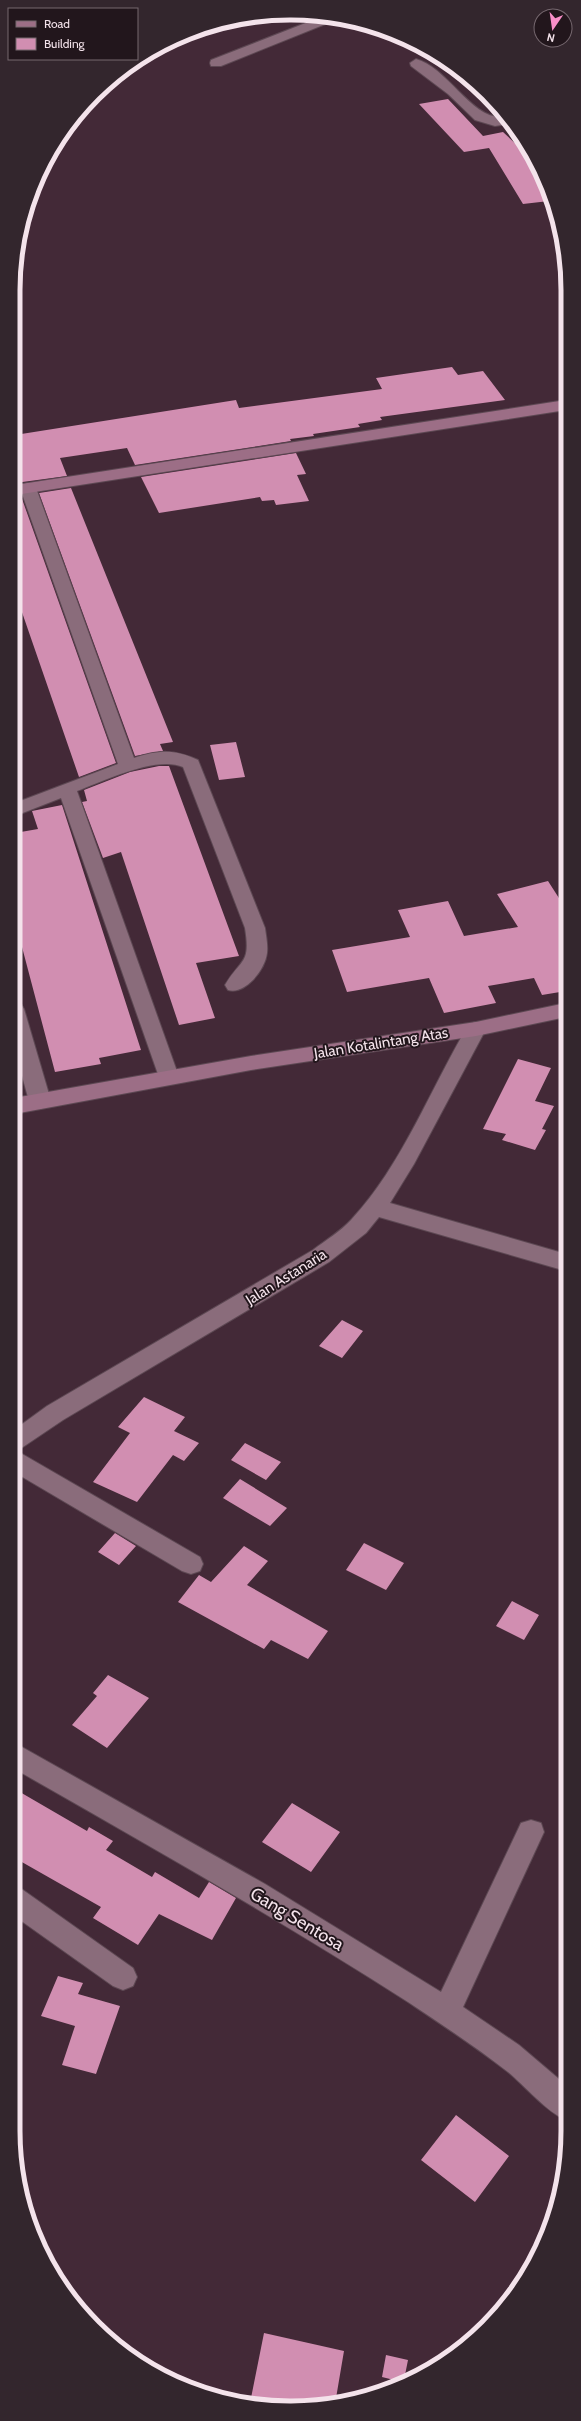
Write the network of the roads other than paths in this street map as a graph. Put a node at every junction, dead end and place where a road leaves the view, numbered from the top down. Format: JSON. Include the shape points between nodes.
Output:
{"nodes":[{"id":1,"x":321,"y":22,"type":"edge"},
{"id":2,"x":216,"y":63,"type":"dead end"},
{"id":3,"x":416,"y":63,"type":"dead end"},
{"id":4,"x":502,"y":122,"type":"edge"},
{"id":5,"x":561,"y":406,"type":"edge"},
{"id":6,"x":22,"y":489,"type":"edge"},
{"id":7,"x":128,"y":766,"type":"junction"},
{"id":8,"x":67,"y":790,"type":"junction"},
{"id":9,"x":20,"y":808,"type":"edge"},
{"id":10,"x":235,"y":985,"type":"dead end"},
{"id":11,"x":561,"y":1011,"type":"edge"},
{"id":12,"x":476,"y":1029,"type":"junction"},
{"id":13,"x":20,"y":1030,"type":"edge"},
{"id":14,"x":169,"y":1077,"type":"junction"},
{"id":15,"x":40,"y":1101,"type":"junction"},
{"id":16,"x":20,"y":1105,"type":"edge"},
{"id":17,"x":375,"y":1206,"type":"junction"},
{"id":18,"x":561,"y":1263,"type":"edge"},
{"id":19,"x":20,"y":1439,"type":"edge"},
{"id":20,"x":20,"y":1464,"type":"edge"},
{"id":21,"x":191,"y":1564,"type":"dead end"},
{"id":22,"x":20,"y":1757,"type":"edge"},
{"id":23,"x":531,"y":1832,"type":"dead end"},
{"id":24,"x":20,"y":1904,"type":"edge"},
{"id":25,"x":123,"y":1977,"type":"dead end"},
{"id":26,"x":446,"y":2012,"type":"junction"},
{"id":27,"x":561,"y":2101,"type":"edge"}],
"edges":[{"from":1,"to":2,"type":"street"},
{"from":3,"to":4,"type":"street","via":[[453,91],[480,116]]},
{"from":5,"to":6,"type":"main road"},
{"from":6,"to":7,"type":"street"},
{"from":7,"to":8,"type":"street"},
{"from":7,"to":10,"type":"street","via":[[166,756],[181,758],[191,764],[255,928],[259,951],[254,965]]},
{"from":8,"to":9,"type":"street"},
{"from":8,"to":14,"type":"street"},
{"from":11,"to":12,"type":"main road","name":"Jalan Kotalintang Atas"},
{"from":12,"to":14,"type":"main road","name":"Jalan Kotalintang Atas"},
{"from":12,"to":17,"type":"street","name":"Jalan Astanaria","via":[[403,1164]]},
{"from":13,"to":15,"type":"street"},
{"from":14,"to":15,"type":"main road","name":"Jalan Kotalintang Atas"},
{"from":15,"to":16,"type":"main road","name":"Jalan Kotalintang Atas"},
{"from":17,"to":18,"type":"street"},
{"from":17,"to":19,"type":"street","name":"Jalan Astanaria","via":[[358,1227],[321,1256],[55,1413]]},
{"from":20,"to":21,"type":"street"},
{"from":22,"to":26,"type":"street","name":"Gang Sentosa","via":[[255,1893]]},
{"from":23,"to":26,"type":"street"},
{"from":24,"to":25,"type":"street"},
{"from":26,"to":27,"type":"street","name":"Gang Sentosa","via":[[509,2055]]}]}
